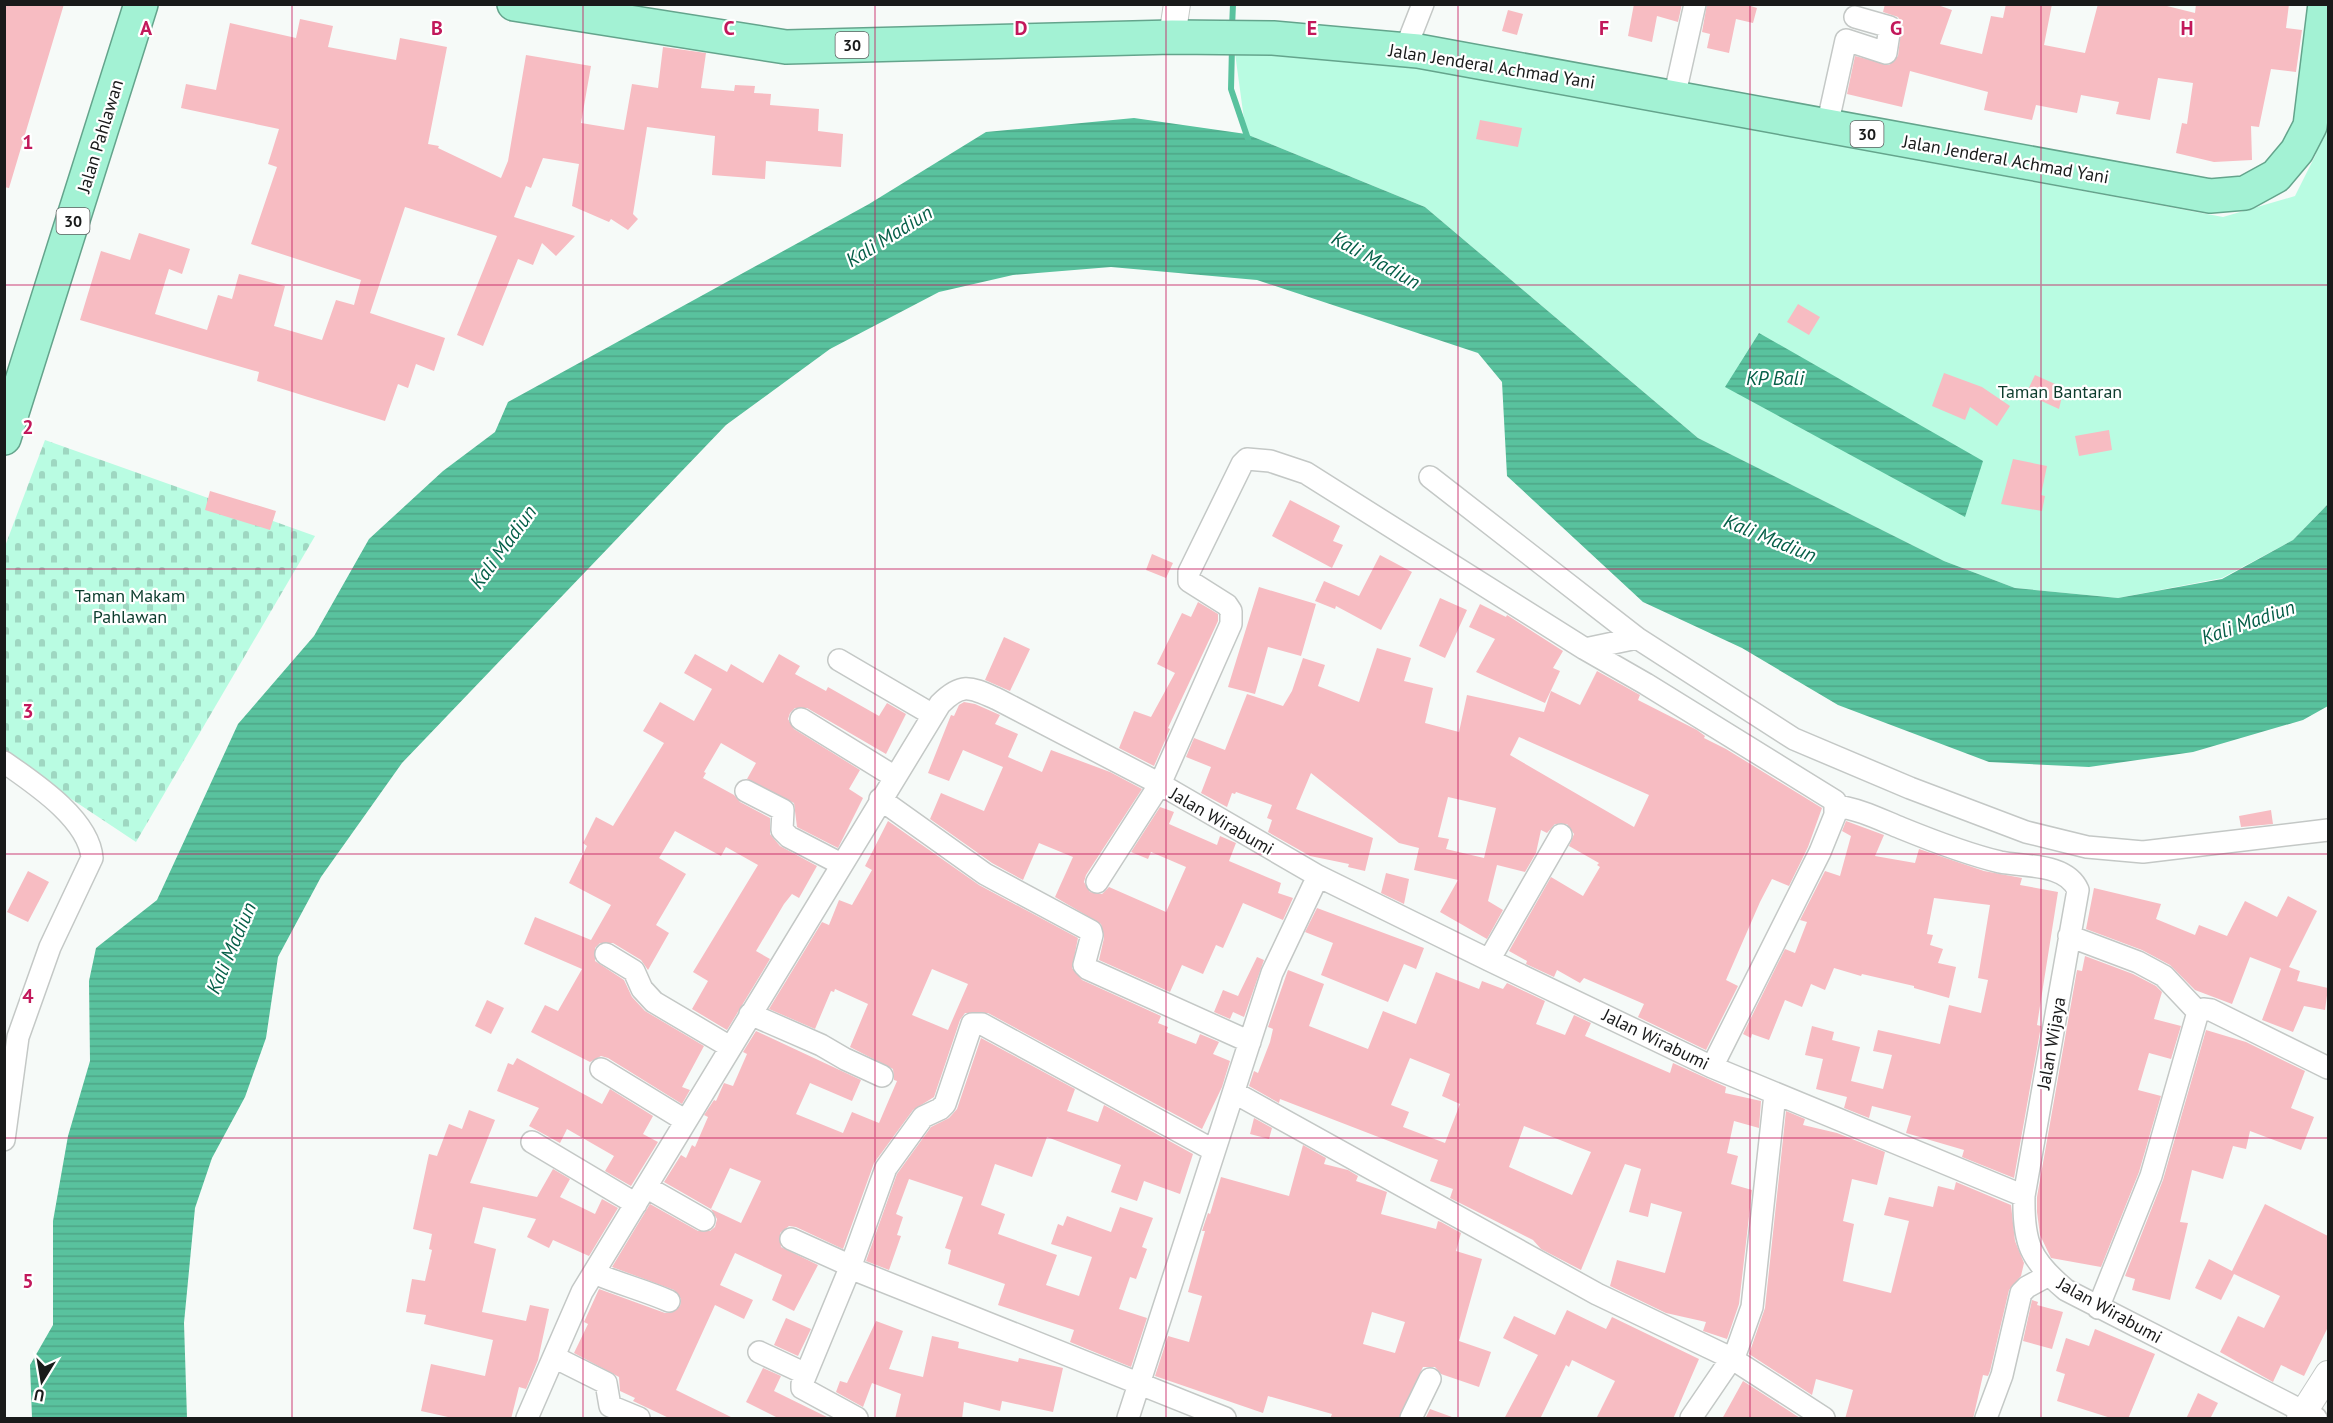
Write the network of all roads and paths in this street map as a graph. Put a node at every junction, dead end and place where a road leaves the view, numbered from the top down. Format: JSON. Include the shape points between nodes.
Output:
{"nodes":[{"id":1,"x":141,"y":4,"type":"edge"},
{"id":2,"x":514,"y":4,"type":"edge"},
{"id":3,"x":1177,"y":4,"type":"edge"},
{"id":4,"x":1422,"y":4,"type":"edge"},
{"id":5,"x":1695,"y":4,"type":"edge"},
{"id":6,"x":2325,"y":4,"type":"edge"},
{"id":7,"x":1866,"y":14,"type":"edge"},
{"id":8,"x":1183,"y":38,"type":"junction"},
{"id":9,"x":1405,"y":50,"type":"junction"},
{"id":10,"x":1674,"y":98,"type":"junction"},
{"id":11,"x":1827,"y":126,"type":"junction"},
{"id":12,"x":4,"y":438,"type":"edge"},
{"id":13,"x":1430,"y":477,"type":"dead end"},
{"id":14,"x":1637,"y":638,"type":"junction"},
{"id":15,"x":1585,"y":649,"type":"junction"},
{"id":16,"x":839,"y":660,"type":"dead end"},
{"id":17,"x":933,"y":715,"type":"junction"},
{"id":18,"x":801,"y":719,"type":"dead end"},
{"id":19,"x":4,"y":762,"type":"edge"},
{"id":20,"x":895,"y":777,"type":"junction"},
{"id":21,"x":1160,"y":784,"type":"junction"},
{"id":22,"x":746,"y":791,"type":"dead end"},
{"id":23,"x":880,"y":799,"type":"junction"},
{"id":24,"x":1836,"y":806,"type":"junction"},
{"id":25,"x":2328,"y":830,"type":"edge"},
{"id":26,"x":1561,"y":835,"type":"dead end"},
{"id":27,"x":841,"y":864,"type":"junction"},
{"id":28,"x":1318,"y":876,"type":"junction"},
{"id":29,"x":1097,"y":882,"type":"dead end"},
{"id":30,"x":2069,"y":936,"type":"junction"},
{"id":31,"x":606,"y":954,"type":"dead end"},
{"id":32,"x":1489,"y":960,"type":"junction"},
{"id":33,"x":2198,"y":1012,"type":"junction"},
{"id":34,"x":750,"y":1014,"type":"junction"},
{"id":35,"x":1250,"y":1042,"type":"junction"},
{"id":36,"x":730,"y":1047,"type":"junction"},
{"id":37,"x":1712,"y":1066,"type":"junction"},
{"id":38,"x":2328,"y":1068,"type":"edge"},
{"id":39,"x":601,"y":1069,"type":"dead end"},
{"id":40,"x":882,"y":1076,"type":"dead end"},
{"id":41,"x":1235,"y":1093,"type":"junction"},
{"id":42,"x":1775,"y":1094,"type":"junction"},
{"id":43,"x":686,"y":1121,"type":"junction"},
{"id":44,"x":4,"y":1140,"type":"edge"},
{"id":45,"x":532,"y":1142,"type":"dead end"},
{"id":46,"x":1213,"y":1150,"type":"junction"},
{"id":47,"x":641,"y":1195,"type":"junction"},
{"id":48,"x":2024,"y":1196,"type":"junction"},
{"id":49,"x":704,"y":1220,"type":"dead end"},
{"id":50,"x":791,"y":1239,"type":"dead end"},
{"id":51,"x":850,"y":1267,"type":"junction"},
{"id":52,"x":594,"y":1273,"type":"junction"},
{"id":53,"x":2049,"y":1275,"type":"junction"},
{"id":54,"x":669,"y":1301,"type":"dead end"},
{"id":55,"x":2098,"y":1308,"type":"junction"},
{"id":56,"x":759,"y":1352,"type":"dead end"},
{"id":57,"x":554,"y":1357,"type":"junction"},
{"id":58,"x":1731,"y":1358,"type":"junction"},
{"id":59,"x":806,"y":1374,"type":"junction"},
{"id":60,"x":2328,"y":1374,"type":"edge"},
{"id":61,"x":1430,"y":1379,"type":"dead end"},
{"id":62,"x":1139,"y":1385,"type":"junction"},
{"id":63,"x":2307,"y":1416,"type":"edge"},
{"id":64,"x":527,"y":1419,"type":"edge"},
{"id":65,"x":639,"y":1419,"type":"edge"},
{"id":66,"x":857,"y":1419,"type":"edge"},
{"id":67,"x":1128,"y":1419,"type":"edge"},
{"id":68,"x":1225,"y":1419,"type":"edge"},
{"id":69,"x":1411,"y":1419,"type":"edge"},
{"id":70,"x":1691,"y":1419,"type":"edge"},
{"id":71,"x":1824,"y":1419,"type":"edge"},
{"id":72,"x":1986,"y":1419,"type":"edge"}],
"edges":[{"from":1,"to":12,"type":"highway","name":"Jalan Pahlawan","number":"30"},
{"from":2,"to":8,"type":"highway","name":"Jalan Jenderal Achmad Yani","number":"30","via":[[786,47]]},
{"from":3,"to":8,"type":"street"},
{"from":4,"to":9,"type":"street"},
{"from":5,"to":10,"type":"street"},
{"from":6,"to":11,"type":"highway","name":"Jalan Jenderal Achmad Yani","number":"30","via":[[2310,126],[2297,151],[2276,176],[2245,193],[2210,196]]},
{"from":7,"to":11,"type":"street","via":[[1890,27],[1886,53],[1846,40]]},
{"from":8,"to":9,"type":"highway","name":"Jalan Jenderal Achmad Yani","number":"30","via":[[1273,38]]},
{"from":9,"to":10,"type":"highway","name":"Jalan Jenderal Achmad Yani","number":"30"},
{"from":10,"to":11,"type":"highway","name":"Jalan Jenderal Achmad Yani","number":"30"},
{"from":13,"to":14,"type":"street"},
{"from":14,"to":15,"type":"street"},
{"from":14,"to":25,"type":"street","via":[[1794,739],[2026,832],[2087,847],[2143,852]]},
{"from":15,"to":21,"type":"street","via":[[1306,473],[1270,461],[1247,459],[1188,578],[1227,605],[1231,624]]},
{"from":15,"to":24,"type":"street","via":[[1829,795]]},
{"from":16,"to":17,"type":"street"},
{"from":17,"to":20,"type":"street"},
{"from":17,"to":21,"type":"street","name":"Jalan Wirabumi","via":[[951,693],[963,687],[974,689]]},
{"from":18,"to":20,"type":"street"},
{"from":19,"to":44,"type":"street","via":[[44,791],[73,820],[87,838],[92,858],[51,947],[18,1037]]},
{"from":20,"to":23,"type":"street"},
{"from":21,"to":28,"type":"street","name":"Jalan Wirabumi"},
{"from":21,"to":29,"type":"street"},
{"from":22,"to":27,"type":"street","via":[[783,810],[781,825],[789,837]]},
{"from":23,"to":27,"type":"street"},
{"from":23,"to":35,"type":"street","via":[[985,874],[1091,931],[1084,965],[1088,969]]},
{"from":24,"to":30,"type":"street","name":"Jalan Wijaya","via":[[1853,808],[1955,848],[2063,873],[2073,879],[2078,890]]},
{"from":24,"to":37,"type":"street","via":[[1820,852]]},
{"from":26,"to":32,"type":"street"},
{"from":27,"to":34,"type":"street"},
{"from":28,"to":32,"type":"street","name":"Jalan Wirabumi"},
{"from":28,"to":35,"type":"street","via":[[1272,973]]},
{"from":30,"to":33,"type":"street","via":[[2164,976]]},
{"from":30,"to":48,"type":"street","name":"Jalan Wijaya"},
{"from":31,"to":36,"type":"street","via":[[634,971],[642,989],[654,1002]]},
{"from":32,"to":37,"type":"street","name":"Jalan Wirabumi"},
{"from":33,"to":38,"type":"street","via":[[2211,1010]]},
{"from":33,"to":55,"type":"street","via":[[2151,1176]]},
{"from":34,"to":36,"type":"street"},
{"from":34,"to":40,"type":"street"},
{"from":35,"to":41,"type":"street"},
{"from":36,"to":43,"type":"street"},
{"from":37,"to":42,"type":"street","name":"Jalan Wirabumi"},
{"from":39,"to":43,"type":"street"},
{"from":41,"to":46,"type":"street"},
{"from":41,"to":58,"type":"street","via":[[1597,1294]]},
{"from":42,"to":48,"type":"street","name":"Jalan Wirabumi"},
{"from":42,"to":58,"type":"street","via":[[1752,1307],[1743,1339]]},
{"from":43,"to":47,"type":"street"},
{"from":45,"to":47,"type":"street"},
{"from":46,"to":51,"type":"street","via":[[975,1022],[945,1104],[923,1117],[886,1168]]},
{"from":46,"to":62,"type":"street"},
{"from":47,"to":49,"type":"street"},
{"from":47,"to":52,"type":"street"},
{"from":48,"to":53,"type":"street","name":"Jalan Wirabumi","via":[[2026,1238],[2039,1266]]},
{"from":50,"to":51,"type":"street"},
{"from":51,"to":59,"type":"street"},
{"from":51,"to":62,"type":"street"},
{"from":52,"to":54,"type":"street"},
{"from":52,"to":57,"type":"street"},
{"from":53,"to":55,"type":"street","name":"Jalan Wirabumi"},
{"from":53,"to":72,"type":"street","via":[[2021,1293],[2002,1375]]},
{"from":55,"to":63,"type":"street","name":"Jalan Wirabumi"},
{"from":56,"to":59,"type":"street"},
{"from":57,"to":64,"type":"street"},
{"from":57,"to":65,"type":"street","via":[[606,1383],[610,1406]]},
{"from":58,"to":70,"type":"street"},
{"from":58,"to":71,"type":"street"},
{"from":59,"to":66,"type":"street","via":[[802,1388]]},
{"from":60,"to":63,"type":"street"},
{"from":61,"to":69,"type":"street"},
{"from":62,"to":67,"type":"street"},
{"from":62,"to":68,"type":"street"}]}
